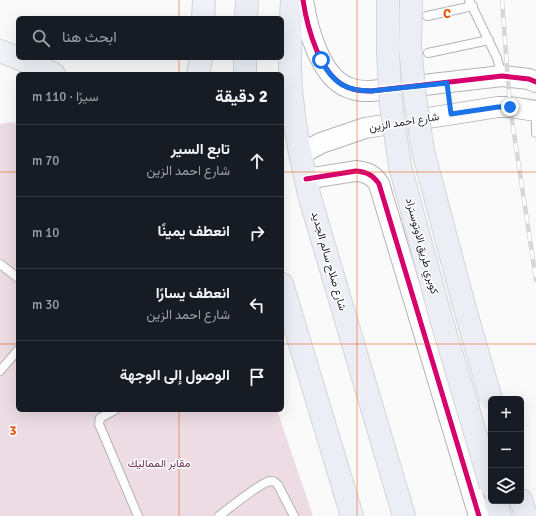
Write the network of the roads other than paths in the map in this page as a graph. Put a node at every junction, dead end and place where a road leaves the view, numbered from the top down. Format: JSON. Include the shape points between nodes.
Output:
{"nodes":[{"id":1,"x":204,"y":0,"type":"edge"},
{"id":2,"x":247,"y":0,"type":"edge"},
{"id":3,"x":292,"y":0,"type":"edge"},
{"id":4,"x":303,"y":0,"type":"edge"},
{"id":5,"x":388,"y":0,"type":"edge"},
{"id":6,"x":410,"y":0,"type":"edge"},
{"id":7,"x":471,"y":3,"type":"edge"},
{"id":8,"x":203,"y":16,"type":"edge"},
{"id":9,"x":246,"y":16,"type":"edge"},
{"id":10,"x":427,"y":16,"type":"dead end"},
{"id":11,"x":489,"y":40,"type":"junction"},
{"id":12,"x":0,"y":51,"type":"edge"},
{"id":13,"x":428,"y":53,"type":"dead end"},
{"id":14,"x":16,"y":57,"type":"edge"},
{"id":15,"x":22,"y":60,"type":"edge"},
{"id":16,"x":201,"y":60,"type":"edge"},
{"id":17,"x":245,"y":60,"type":"edge"},
{"id":18,"x":50,"y":72,"type":"edge"},
{"id":19,"x":198,"y":72,"type":"edge"},
{"id":20,"x":245,"y":72,"type":"edge"},
{"id":21,"x":502,"y":76,"type":"junction"},
{"id":22,"x":536,"y":82,"type":"edge"},
{"id":23,"x":447,"y":83,"type":"junction"},
{"id":24,"x":536,"y":111,"type":"edge"},
{"id":25,"x":451,"y":114,"type":"junction"},
{"id":26,"x":536,"y":119,"type":"edge"},
{"id":27,"x":536,"y":133,"type":"edge"},
{"id":28,"x":300,"y":154,"type":"junction"},
{"id":29,"x":306,"y":179,"type":"junction"},
{"id":30,"x":0,"y":264,"type":"edge"},
{"id":31,"x":16,"y":276,"type":"edge"},
{"id":32,"x":284,"y":291,"type":"edge"},
{"id":33,"x":16,"y":352,"type":"edge"},
{"id":34,"x":0,"y":371,"type":"edge"},
{"id":35,"x":490,"y":396,"type":"edge"},
{"id":36,"x":111,"y":412,"type":"edge"},
{"id":37,"x":488,"y":476,"type":"edge"},
{"id":38,"x":497,"y":504,"type":"edge"},
{"id":39,"x":522,"y":504,"type":"edge"},
{"id":40,"x":138,"y":516,"type":"edge"},
{"id":41,"x":219,"y":516,"type":"edge"},
{"id":42,"x":294,"y":516,"type":"edge"},
{"id":43,"x":352,"y":516,"type":"edge"},
{"id":44,"x":404,"y":516,"type":"edge"},
{"id":45,"x":479,"y":516,"type":"edge"},
{"id":46,"x":500,"y":516,"type":"edge"},
{"id":47,"x":526,"y":516,"type":"edge"}],
"edges":[{"from":1,"to":8,"type":"main road"},
{"from":2,"to":9,"type":"highway"},
{"from":3,"to":28,"type":"highway","name":"شارع صلاح سالم الجديد","via":[[292,107]]},
{"from":4,"to":23,"type":"street","via":[[321,60],[327,71],[346,87],[371,91]]},
{"from":5,"to":37,"type":"highway","name":"كوبري طريق الاوتوستراد","bridge":true,"via":[[391,104],[400,166],[440,315]]},
{"from":6,"to":35,"type":"highway","bridge":true,"via":[[410,47],[423,151]]},
{"from":7,"to":10,"type":"lane"},
{"from":7,"to":11,"type":"lane"},
{"from":11,"to":13,"type":"lane"},
{"from":11,"to":21,"type":"lane"},
{"from":12,"to":14,"type":"main road"},
{"from":15,"to":18,"type":"main road"},
{"from":16,"to":19,"type":"main road"},
{"from":17,"to":20,"type":"highway"},
{"from":21,"to":22,"type":"street"},
{"from":21,"to":23,"type":"street"},
{"from":23,"to":25,"type":"street"},
{"from":24,"to":25,"type":"street","name":"شارع احمد الزين","via":[[498,107]]},
{"from":25,"to":28,"type":"street","name":"شارع احمد الزين","via":[[365,128],[321,143]]},
{"from":26,"to":27,"type":"lane"},
{"from":28,"to":29,"type":"highway","name":"شارع صلاح سالم الجديد"},
{"from":29,"to":44,"type":"highway","name":"شارع صلاح سالم الجديد"},
{"from":29,"to":45,"type":"street","via":[[356,171],[364,171],[376,178]]},
{"from":30,"to":31,"type":"lane"},
{"from":32,"to":43,"type":"highway"},
{"from":33,"to":34,"type":"lane"},
{"from":36,"to":40,"type":"lane","via":[[100,418],[99,424]]},
{"from":38,"to":46,"type":"highway"},
{"from":39,"to":47,"type":"highway"},
{"from":41,"to":42,"type":"lane","via":[[251,492],[272,481],[278,485]]}]}
